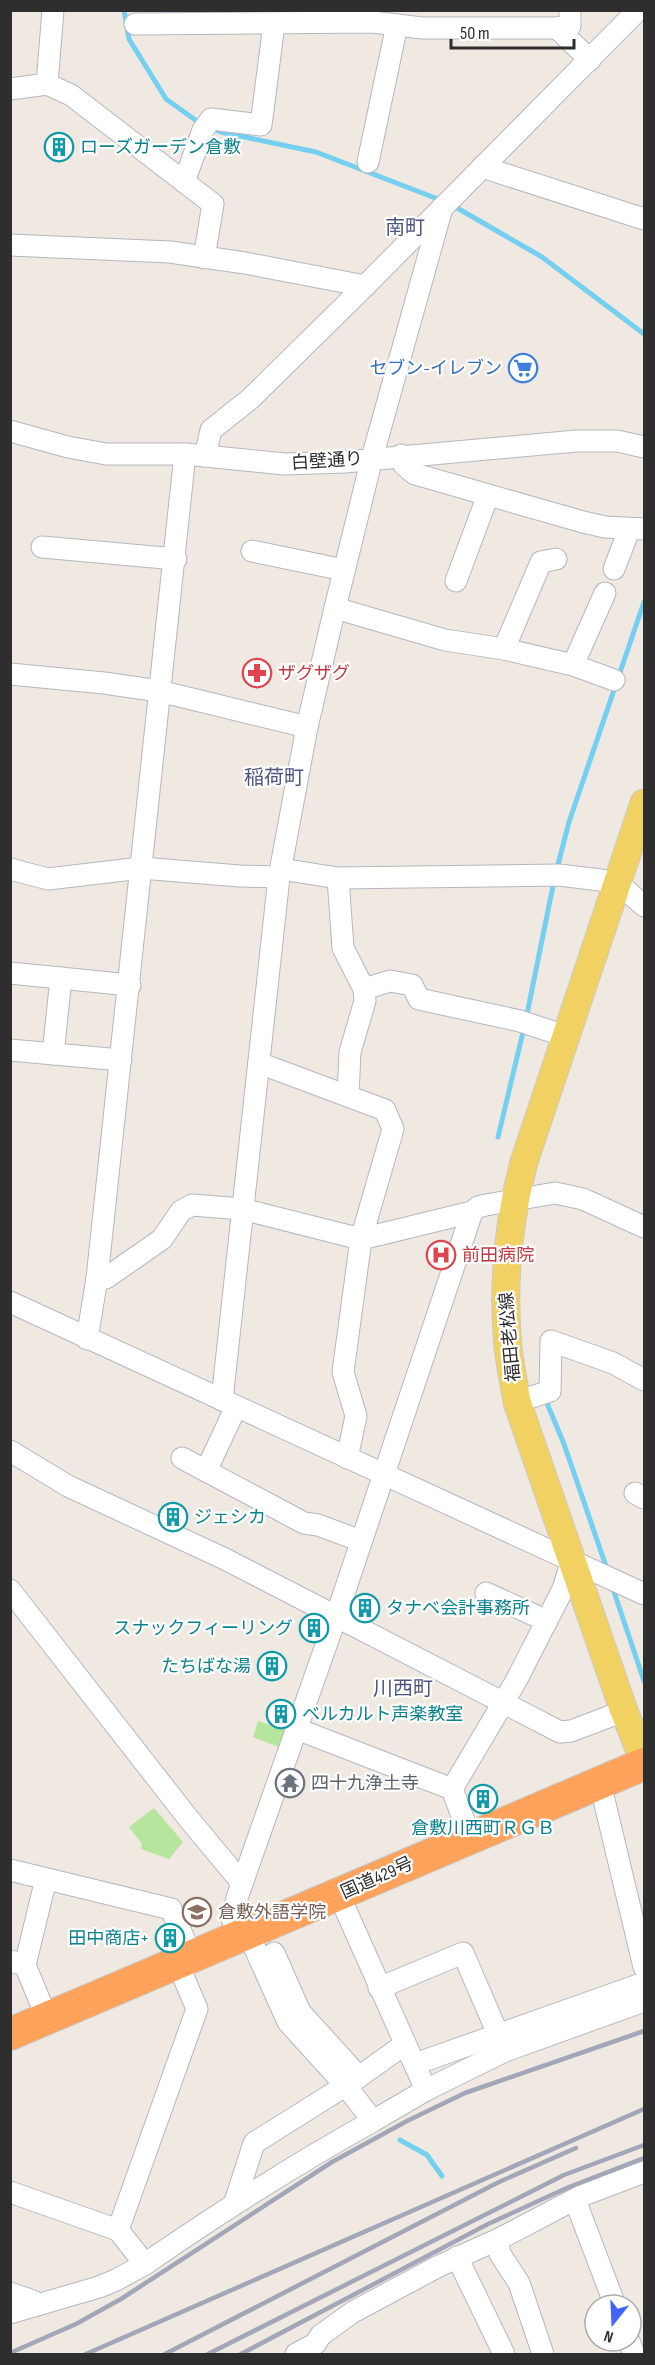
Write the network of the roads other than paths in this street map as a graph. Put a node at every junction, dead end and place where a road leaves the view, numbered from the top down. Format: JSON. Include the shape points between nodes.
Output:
{"nodes":[{"id":1,"x":53,"y":10,"type":"edge"},
{"id":2,"x":570,"y":10,"type":"edge"},
{"id":3,"x":638,"y":10,"type":"edge"},
{"id":4,"x":281,"y":19,"type":"edge"},
{"id":5,"x":421,"y":19,"type":"edge"},
{"id":6,"x":521,"y":19,"type":"edge"},
{"id":7,"x":135,"y":24,"type":"dead end"},
{"id":8,"x":398,"y":25,"type":"junction"},
{"id":9,"x":557,"y":28,"type":"junction"},
{"id":10,"x":590,"y":60,"type":"junction"},
{"id":11,"x":47,"y":84,"type":"junction"},
{"id":12,"x":10,"y":89,"type":"edge"},
{"id":13,"x":368,"y":162,"type":"dead end"},
{"id":14,"x":482,"y":167,"type":"junction"},
{"id":15,"x":184,"y":182,"type":"junction"},
{"id":16,"x":446,"y":204,"type":"junction"},
{"id":17,"x":645,"y":219,"type":"edge"},
{"id":18,"x":10,"y":245,"type":"edge"},
{"id":19,"x":204,"y":258,"type":"junction"},
{"id":20,"x":365,"y":286,"type":"junction"},
{"id":21,"x":10,"y":431,"type":"edge"},
{"id":22,"x":645,"y":447,"type":"edge"},
{"id":23,"x":195,"y":455,"type":"junction"},
{"id":24,"x":401,"y":455,"type":"junction"},
{"id":25,"x":372,"y":458,"type":"junction"},
{"id":26,"x":488,"y":495,"type":"junction"},
{"id":27,"x":637,"y":529,"type":"edge"},
{"id":28,"x":42,"y":547,"type":"dead end"},
{"id":29,"x":252,"y":551,"type":"dead end"},
{"id":30,"x":176,"y":559,"type":"junction"},
{"id":31,"x":556,"y":559,"type":"dead end"},
{"id":32,"x":614,"y":569,"type":"dead end"},
{"id":33,"x":344,"y":570,"type":"junction"},
{"id":34,"x":456,"y":581,"type":"dead end"},
{"id":35,"x":605,"y":593,"type":"dead end"},
{"id":36,"x":335,"y":608,"type":"junction"},
{"id":37,"x":504,"y":649,"type":"junction"},
{"id":38,"x":573,"y":665,"type":"junction"},
{"id":39,"x":10,"y":674,"type":"edge"},
{"id":40,"x":614,"y":680,"type":"dead end"},
{"id":41,"x":159,"y":691,"type":"junction"},
{"id":42,"x":307,"y":727,"type":"junction"},
{"id":43,"x":645,"y":803,"type":"edge"},
{"id":44,"x":639,"y":837,"type":"edge"},
{"id":45,"x":141,"y":868,"type":"junction"},
{"id":46,"x":10,"y":869,"type":"edge"},
{"id":47,"x":280,"y":873,"type":"junction"},
{"id":48,"x":338,"y":878,"type":"junction"},
{"id":49,"x":617,"y":882,"type":"junction"},
{"id":50,"x":645,"y":906,"type":"edge"},
{"id":51,"x":10,"y":973,"type":"edge"},
{"id":52,"x":61,"y":978,"type":"junction"},
{"id":53,"x":130,"y":985,"type":"junction"},
{"id":54,"x":364,"y":988,"type":"junction"},
{"id":55,"x":565,"y":1036,"type":"junction"},
{"id":56,"x":10,"y":1050,"type":"edge"},
{"id":57,"x":53,"y":1054,"type":"junction"},
{"id":58,"x":121,"y":1060,"type":"junction"},
{"id":59,"x":259,"y":1063,"type":"junction"},
{"id":60,"x":348,"y":1096,"type":"junction"},
{"id":61,"x":514,"y":1200,"type":"junction"},
{"id":62,"x":242,"y":1209,"type":"junction"},
{"id":63,"x":472,"y":1212,"type":"junction"},
{"id":64,"x":645,"y":1227,"type":"edge"},
{"id":65,"x":361,"y":1239,"type":"junction"},
{"id":66,"x":98,"y":1278,"type":"junction"},
{"id":67,"x":10,"y":1302,"type":"edge"},
{"id":68,"x":87,"y":1339,"type":"junction"},
{"id":69,"x":645,"y":1380,"type":"edge"},
{"id":70,"x":517,"y":1402,"type":"junction"},
{"id":71,"x":229,"y":1403,"type":"junction"},
{"id":72,"x":10,"y":1451,"type":"edge"},
{"id":73,"x":182,"y":1458,"type":"dead end"},
{"id":74,"x":347,"y":1458,"type":"junction"},
{"id":75,"x":206,"y":1471,"type":"junction"},
{"id":76,"x":384,"y":1474,"type":"junction"},
{"id":77,"x":362,"y":1541,"type":"junction"},
{"id":78,"x":572,"y":1560,"type":"junction"},
{"id":79,"x":10,"y":1590,"type":"edge"},
{"id":80,"x":486,"y":1593,"type":"dead end"},
{"id":81,"x":645,"y":1594,"type":"edge"},
{"id":82,"x":336,"y":1617,"type":"junction"},
{"id":83,"x":546,"y":1621,"type":"junction"},
{"id":84,"x":503,"y":1703,"type":"junction"},
{"id":85,"x":624,"y":1711,"type":"junction"},
{"id":86,"x":297,"y":1729,"type":"junction"},
{"id":87,"x":641,"y":1770,"type":"edge"},
{"id":88,"x":600,"y":1783,"type":"junction"},
{"id":89,"x":452,"y":1789,"type":"junction"},
{"id":90,"x":470,"y":1837,"type":"junction"},
{"id":91,"x":10,"y":1870,"type":"edge"},
{"id":92,"x":45,"y":1879,"type":"junction"},
{"id":93,"x":240,"y":1889,"type":"junction"},
{"id":94,"x":339,"y":1895,"type":"junction"},
{"id":95,"x":255,"y":1937,"type":"junction"},
{"id":96,"x":185,"y":1960,"type":"junction"},
{"id":97,"x":18,"y":1963,"type":"edge"},
{"id":98,"x":645,"y":1967,"type":"edge"},
{"id":99,"x":645,"y":1983,"type":"edge"},
{"id":100,"x":379,"y":1988,"type":"junction"},
{"id":101,"x":645,"y":2001,"type":"edge"},
{"id":102,"x":47,"y":2018,"type":"junction"},
{"id":103,"x":10,"y":2034,"type":"edge"},
{"id":104,"x":502,"y":2043,"type":"junction"},
{"id":105,"x":405,"y":2044,"type":"junction"},
{"id":106,"x":415,"y":2064,"type":"junction"},
{"id":107,"x":352,"y":2081,"type":"junction"},
{"id":108,"x":426,"y":2090,"type":"junction"},
{"id":109,"x":373,"y":2121,"type":"junction"},
{"id":110,"x":645,"y":2172,"type":"edge"},
{"id":111,"x":10,"y":2192,"type":"edge"},
{"id":112,"x":575,"y":2200,"type":"junction"},
{"id":113,"x":235,"y":2202,"type":"junction"},
{"id":114,"x":118,"y":2230,"type":"junction"},
{"id":115,"x":501,"y":2238,"type":"junction"},
{"id":116,"x":457,"y":2257,"type":"junction"},
{"id":117,"x":145,"y":2264,"type":"junction"},
{"id":118,"x":10,"y":2293,"type":"edge"},
{"id":119,"x":610,"y":2293,"type":"edge"},
{"id":120,"x":37,"y":2305,"type":"junction"},
{"id":121,"x":10,"y":2313,"type":"edge"},
{"id":122,"x":296,"y":2355,"type":"edge"},
{"id":123,"x":504,"y":2355,"type":"edge"},
{"id":124,"x":543,"y":2355,"type":"edge"}],
"edges":[{"from":1,"to":11,"type":"street"},
{"from":2,"to":9,"type":"street","via":[[570,26]]},
{"from":3,"to":10,"type":"street"},
{"from":4,"to":7,"type":"street"},
{"from":4,"to":8,"type":"street"},
{"from":4,"to":15,"type":"street","via":[[261,124],[211,119]]},
{"from":5,"to":6,"type":"street"},
{"from":5,"to":8,"type":"street"},
{"from":6,"to":9,"type":"street"},
{"from":8,"to":13,"type":"street"},
{"from":9,"to":10,"type":"street"},
{"from":10,"to":14,"type":"street"},
{"from":11,"to":12,"type":"street"},
{"from":11,"to":15,"type":"street","via":[[71,95]]},
{"from":14,"to":16,"type":"street"},
{"from":14,"to":17,"type":"street"},
{"from":15,"to":19,"type":"street","via":[[213,204]]},
{"from":16,"to":20,"type":"street"},
{"from":16,"to":25,"type":"street"},
{"from":18,"to":19,"type":"street","via":[[170,252]]},
{"from":19,"to":20,"type":"street"},
{"from":20,"to":23,"type":"street","via":[[250,399],[211,430]]},
{"from":21,"to":23,"type":"street","name":"白壁通り","via":[[106,454]]},
{"from":22,"to":24,"type":"street","name":"白壁通り","via":[[617,441],[576,441]]},
{"from":23,"to":25,"type":"street","name":"白壁通り","via":[[285,464]]},
{"from":23,"to":30,"type":"street"},
{"from":24,"to":25,"type":"street","name":"白壁通り"},
{"from":24,"to":26,"type":"street","via":[[404,465],[415,474]]},
{"from":25,"to":33,"type":"street"},
{"from":26,"to":27,"type":"street","via":[[583,522]]},
{"from":26,"to":34,"type":"street"},
{"from":27,"to":32,"type":"street"},
{"from":28,"to":30,"type":"street"},
{"from":29,"to":33,"type":"street"},
{"from":30,"to":41,"type":"street"},
{"from":31,"to":37,"type":"street","via":[[541,562]]},
{"from":33,"to":36,"type":"street"},
{"from":35,"to":38,"type":"street"},
{"from":36,"to":37,"type":"street","via":[[446,640]]},
{"from":36,"to":42,"type":"street"},
{"from":37,"to":38,"type":"street"},
{"from":38,"to":40,"type":"street"},
{"from":39,"to":41,"type":"street"},
{"from":41,"to":42,"type":"street"},
{"from":41,"to":45,"type":"street"},
{"from":42,"to":47,"type":"street"},
{"from":43,"to":44,"type":"main road","name":"福田老松線"},
{"from":44,"to":49,"type":"main road","name":"福田老松線"},
{"from":45,"to":46,"type":"street","via":[[48,879]]},
{"from":45,"to":47,"type":"street","via":[[240,876]]},
{"from":45,"to":53,"type":"street"},
{"from":47,"to":48,"type":"street"},
{"from":47,"to":59,"type":"street"},
{"from":48,"to":49,"type":"street","via":[[555,875]]},
{"from":48,"to":54,"type":"street","via":[[343,948]]},
{"from":49,"to":50,"type":"street"},
{"from":49,"to":55,"type":"main road","name":"福田老松線"},
{"from":51,"to":52,"type":"street"},
{"from":52,"to":53,"type":"street"},
{"from":52,"to":57,"type":"street"},
{"from":53,"to":58,"type":"street"},
{"from":54,"to":55,"type":"street","via":[[390,981],[412,985],[419,999],[525,1022]]},
{"from":54,"to":60,"type":"street","via":[[365,1001],[350,1052]]},
{"from":55,"to":61,"type":"main road","name":"福田老松線"},
{"from":56,"to":57,"type":"street"},
{"from":57,"to":58,"type":"street"},
{"from":58,"to":66,"type":"street"},
{"from":59,"to":60,"type":"street"},
{"from":59,"to":62,"type":"street"},
{"from":60,"to":65,"type":"street","via":[[385,1110],[393,1129]]},
{"from":61,"to":63,"type":"street","via":[[478,1207]]},
{"from":61,"to":64,"type":"street","via":[[555,1193],[583,1200]]},
{"from":61,"to":70,"type":"main road","name":"福田老松線","via":[[505,1283],[508,1349]]},
{"from":62,"to":65,"type":"street"},
{"from":62,"to":66,"type":"street","via":[[192,1205],[181,1211],[162,1239],[106,1278]]},
{"from":62,"to":71,"type":"street"},
{"from":63,"to":65,"type":"street"},
{"from":63,"to":76,"type":"street"},
{"from":65,"to":74,"type":"street","via":[[343,1372],[356,1416]]},
{"from":66,"to":68,"type":"street"},
{"from":67,"to":68,"type":"street"},
{"from":68,"to":71,"type":"street"},
{"from":69,"to":70,"type":"street","via":[[613,1363],[551,1341],[550,1391]]},
{"from":70,"to":78,"type":"main road","name":"福田老松線"},
{"from":71,"to":74,"type":"street"},
{"from":71,"to":75,"type":"street"},
{"from":72,"to":82,"type":"street","via":[[68,1486],[225,1559]]},
{"from":73,"to":75,"type":"street"},
{"from":74,"to":76,"type":"street"},
{"from":75,"to":77,"type":"street","via":[[304,1523]]},
{"from":76,"to":77,"type":"street"},
{"from":76,"to":78,"type":"street"},
{"from":77,"to":82,"type":"street"},
{"from":78,"to":81,"type":"street"},
{"from":78,"to":83,"type":"street","via":[[563,1589]]},
{"from":78,"to":85,"type":"main road","name":"福田老松線"},
{"from":79,"to":93,"type":"street","via":[[114,1732]]},
{"from":80,"to":83,"type":"street"},
{"from":82,"to":84,"type":"street"},
{"from":82,"to":86,"type":"street"},
{"from":83,"to":84,"type":"street"},
{"from":84,"to":85,"type":"street","via":[[560,1732]]},
{"from":84,"to":89,"type":"street"},
{"from":85,"to":87,"type":"main road","name":"福田老松線"},
{"from":86,"to":89,"type":"street"},
{"from":86,"to":93,"type":"street"},
{"from":87,"to":88,"type":"highway","name":"国道429号"},
{"from":88,"to":90,"type":"highway","name":"国道429号"},
{"from":88,"to":98,"type":"street"},
{"from":89,"to":90,"type":"street"},
{"from":90,"to":94,"type":"highway","name":"国道429号"},
{"from":91,"to":92,"type":"street"},
{"from":92,"to":96,"type":"street","via":[[171,1909]]},
{"from":92,"to":97,"type":"street"},
{"from":93,"to":95,"type":"street","via":[[233,1925]]},
{"from":94,"to":95,"type":"highway","name":"国道429号"},
{"from":94,"to":100,"type":"street"},
{"from":95,"to":96,"type":"highway","name":"国道429号"},
{"from":95,"to":107,"type":"street","via":[[300,2012]]},
{"from":95,"to":107,"type":"street","via":[[288,2022]]},
{"from":96,"to":102,"type":"highway","name":"国道429号"},
{"from":96,"to":114,"type":"street","via":[[197,2009]]},
{"from":97,"to":102,"type":"street"},
{"from":99,"to":104,"type":"street"},
{"from":100,"to":104,"type":"street","via":[[463,1953]]},
{"from":100,"to":105,"type":"street"},
{"from":101,"to":104,"type":"street"},
{"from":102,"to":103,"type":"highway","name":"国道429号"},
{"from":104,"to":106,"type":"street"},
{"from":104,"to":108,"type":"street"},
{"from":105,"to":106,"type":"street"},
{"from":105,"to":107,"type":"street"},
{"from":106,"to":108,"type":"street"},
{"from":107,"to":109,"type":"street"},
{"from":107,"to":113,"type":"street","via":[[254,2143]]},
{"from":108,"to":109,"type":"street"},
{"from":109,"to":113,"type":"street"},
{"from":110,"to":112,"type":"street"},
{"from":111,"to":114,"type":"street"},
{"from":112,"to":115,"type":"street"},
{"from":112,"to":119,"type":"street"},
{"from":113,"to":117,"type":"street"},
{"from":114,"to":117,"type":"street"},
{"from":115,"to":116,"type":"street"},
{"from":115,"to":124,"type":"street","via":[[500,2254],[519,2283]]},
{"from":116,"to":122,"type":"street","via":[[353,2312]]},
{"from":116,"to":123,"type":"street"},
{"from":117,"to":120,"type":"street","via":[[116,2280]]},
{"from":118,"to":120,"type":"street"},
{"from":120,"to":121,"type":"street"}]}
